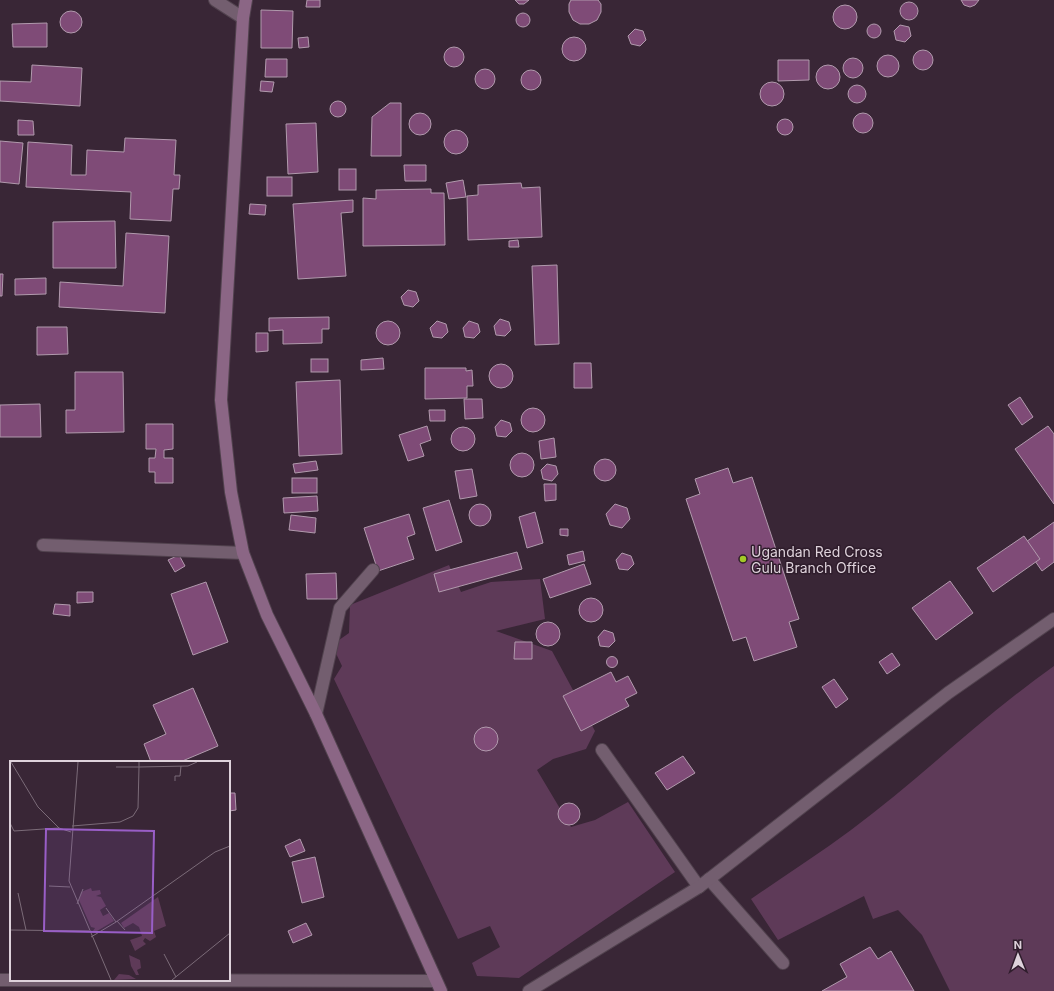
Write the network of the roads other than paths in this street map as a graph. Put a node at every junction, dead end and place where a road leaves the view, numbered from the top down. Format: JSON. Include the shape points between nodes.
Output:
{"nodes":[{"id":1,"x":215,"y":0,"type":"edge"},
{"id":2,"x":246,"y":0,"type":"edge"},
{"id":3,"x":242,"y":18,"type":"junction"},
{"id":4,"x":43,"y":545,"type":"dead end"},
{"id":5,"x":243,"y":553,"type":"junction"},
{"id":6,"x":373,"y":570,"type":"dead end"},
{"id":7,"x":1054,"y":619,"type":"edge"},
{"id":8,"x":316,"y":714,"type":"junction"},
{"id":9,"x":602,"y":750,"type":"dead end"},
{"id":10,"x":709,"y":879,"type":"junction"},
{"id":11,"x":699,"y":887,"type":"junction"},
{"id":12,"x":783,"y":963,"type":"dead end"},
{"id":13,"x":0,"y":980,"type":"edge"},
{"id":14,"x":10,"y":980,"type":"edge"},
{"id":15,"x":73,"y":981,"type":"edge"},
{"id":16,"x":438,"y":986,"type":"edge"},
{"id":17,"x":528,"y":991,"type":"edge"}],
"edges":[{"from":1,"to":3,"type":"street"},
{"from":2,"to":3,"type":"street"},
{"from":3,"to":5,"type":"street","via":[[221,400],[231,492]]},
{"from":4,"to":5,"type":"street"},
{"from":5,"to":8,"type":"street","via":[[267,614]]},
{"from":6,"to":8,"type":"street","via":[[340,608]]},
{"from":7,"to":10,"type":"street","via":[[948,693]]},
{"from":8,"to":16,"type":"street"},
{"from":9,"to":11,"type":"street"},
{"from":10,"to":11,"type":"street"},
{"from":10,"to":12,"type":"street"},
{"from":11,"to":17,"type":"street"},
{"from":13,"to":14,"type":"street"},
{"from":15,"to":16,"type":"street"}]}
